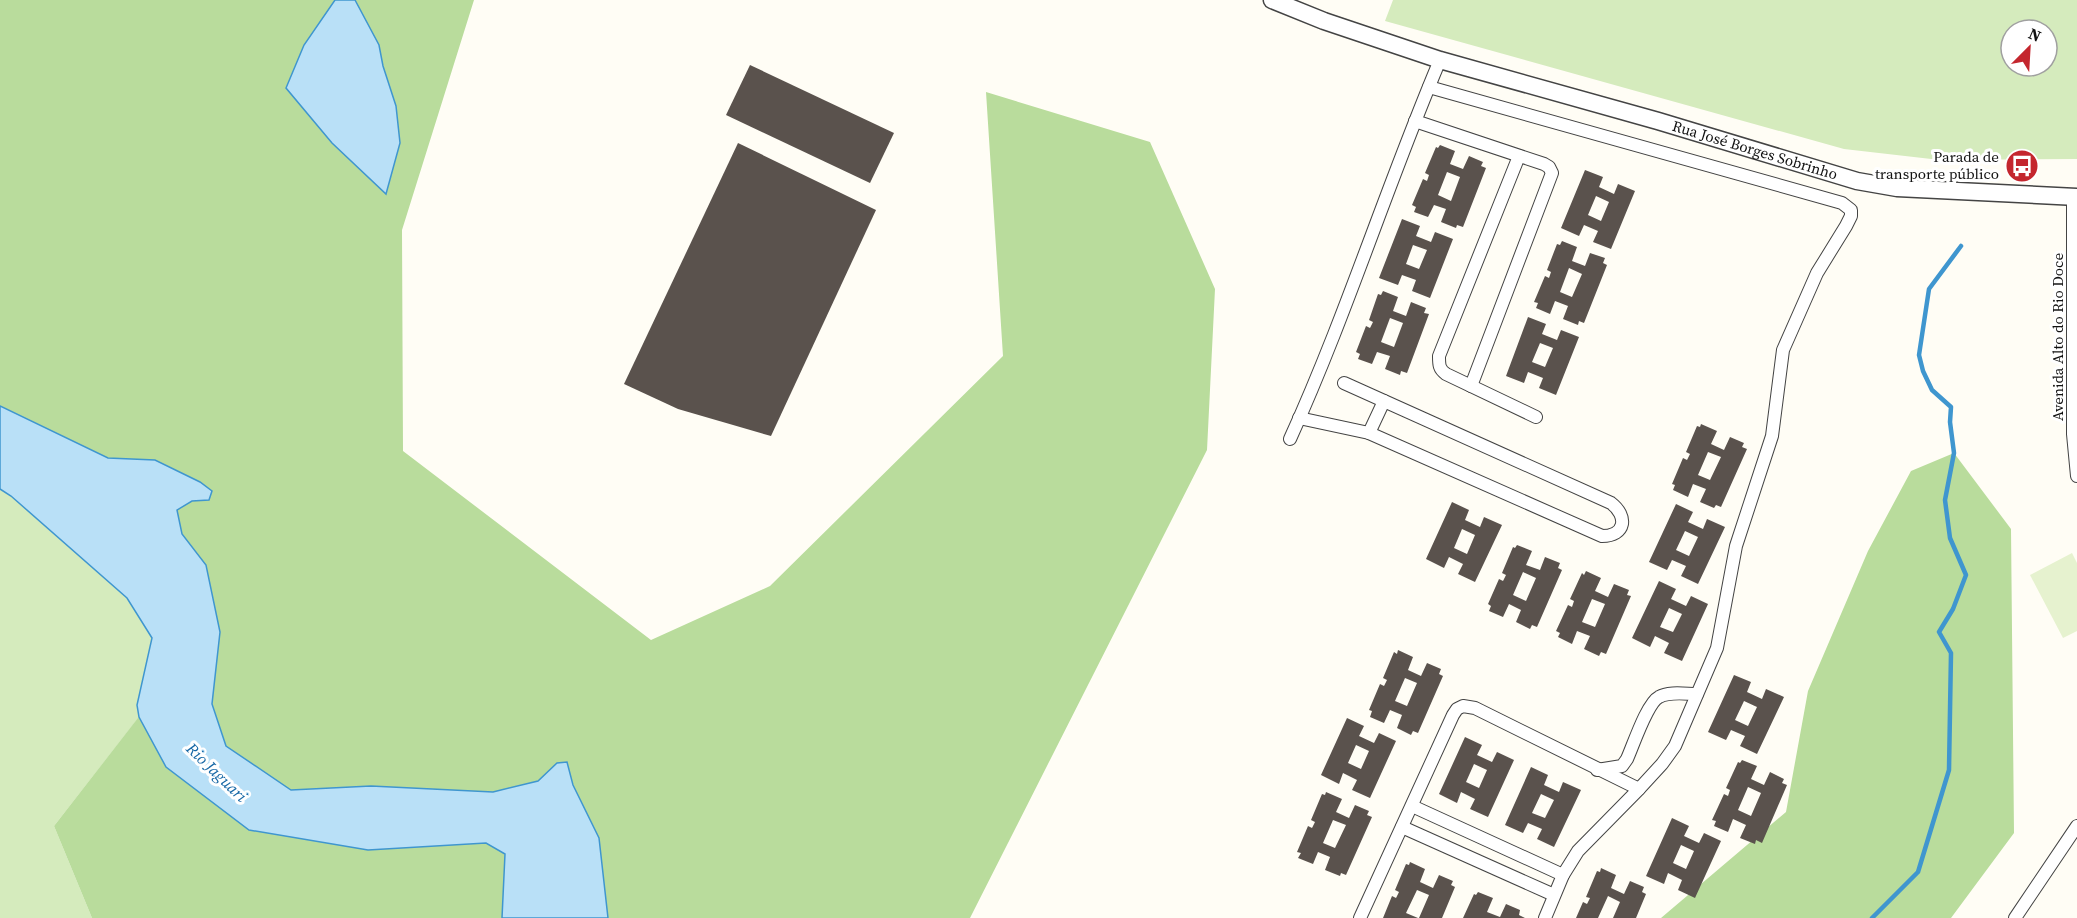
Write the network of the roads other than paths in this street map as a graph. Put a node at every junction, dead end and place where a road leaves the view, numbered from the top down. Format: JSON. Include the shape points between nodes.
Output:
{"nodes":[{"id":1,"x":1272,"y":0,"type":"edge"},
{"id":2,"x":1440,"y":60,"type":"junction"},
{"id":3,"x":1429,"y":87,"type":"junction"},
{"id":4,"x":1415,"y":121,"type":"junction"},
{"id":5,"x":1519,"y":156,"type":"junction"},
{"id":6,"x":2075,"y":197,"type":"edge"},
{"id":7,"x":1344,"y":383,"type":"dead end"},
{"id":8,"x":1471,"y":386,"type":"junction"},
{"id":9,"x":1384,"y":401,"type":"junction"},
{"id":10,"x":1536,"y":417,"type":"dead end"},
{"id":11,"x":1299,"y":418,"type":"junction"},
{"id":12,"x":1369,"y":433,"type":"junction"},
{"id":13,"x":1290,"y":439,"type":"dead end"},
{"id":14,"x":2077,"y":476,"type":"edge"},
{"id":15,"x":1697,"y":694,"type":"junction"},
{"id":16,"x":1598,"y":770,"type":"junction"},
{"id":17,"x":1639,"y":789,"type":"junction"},
{"id":18,"x":1412,"y":806,"type":"junction"},
{"id":19,"x":2077,"y":826,"type":"edge"},
{"id":20,"x":1402,"y":827,"type":"junction"},
{"id":21,"x":1563,"y":875,"type":"junction"},
{"id":22,"x":1554,"y":895,"type":"junction"},
{"id":23,"x":1360,"y":918,"type":"edge"},
{"id":24,"x":1545,"y":918,"type":"edge"},
{"id":25,"x":2015,"y":918,"type":"edge"}],
"edges":[{"from":1,"to":2,"type":"street","name":"Rua José Borges Sobrinho"},
{"from":2,"to":3,"type":"street"},
{"from":2,"to":6,"type":"street","name":"Rua José Borges Sobrinho","via":[[1857,181],[1898,188]]},
{"from":3,"to":4,"type":"street"},
{"from":3,"to":15,"type":"street","via":[[1842,203],[1851,210],[1846,226],[1817,273],[1783,350],[1772,436],[1736,546],[1717,648]]},
{"from":4,"to":5,"type":"street"},
{"from":4,"to":11,"type":"street"},
{"from":5,"to":8,"type":"street","via":[[1439,356],[1441,371]]},
{"from":5,"to":8,"type":"street","via":[[1544,164],[1552,173]]},
{"from":6,"to":14,"type":"street","name":"Avenida Alto do Rio Doce","via":[[2073,434]]},
{"from":7,"to":9,"type":"street"},
{"from":8,"to":10,"type":"street"},
{"from":9,"to":12,"type":"street"},
{"from":9,"to":12,"type":"street","via":[[1611,503],[1620,510],[1620,529],[1611,536],[1602,536]]},
{"from":11,"to":12,"type":"street"},
{"from":11,"to":13,"type":"street"},
{"from":15,"to":16,"type":"street","via":[[1659,697],[1651,704],[1622,766]]},
{"from":15,"to":17,"type":"street","via":[[1675,746]]},
{"from":16,"to":17,"type":"street"},
{"from":16,"to":18,"type":"street","via":[[1475,708],[1463,706],[1453,716]]},
{"from":17,"to":21,"type":"street","via":[[1578,851]]},
{"from":18,"to":20,"type":"street"},
{"from":18,"to":21,"type":"street"},
{"from":19,"to":25,"type":"street"},
{"from":20,"to":22,"type":"street"},
{"from":20,"to":23,"type":"street"},
{"from":21,"to":22,"type":"street"},
{"from":22,"to":24,"type":"street"}]}
